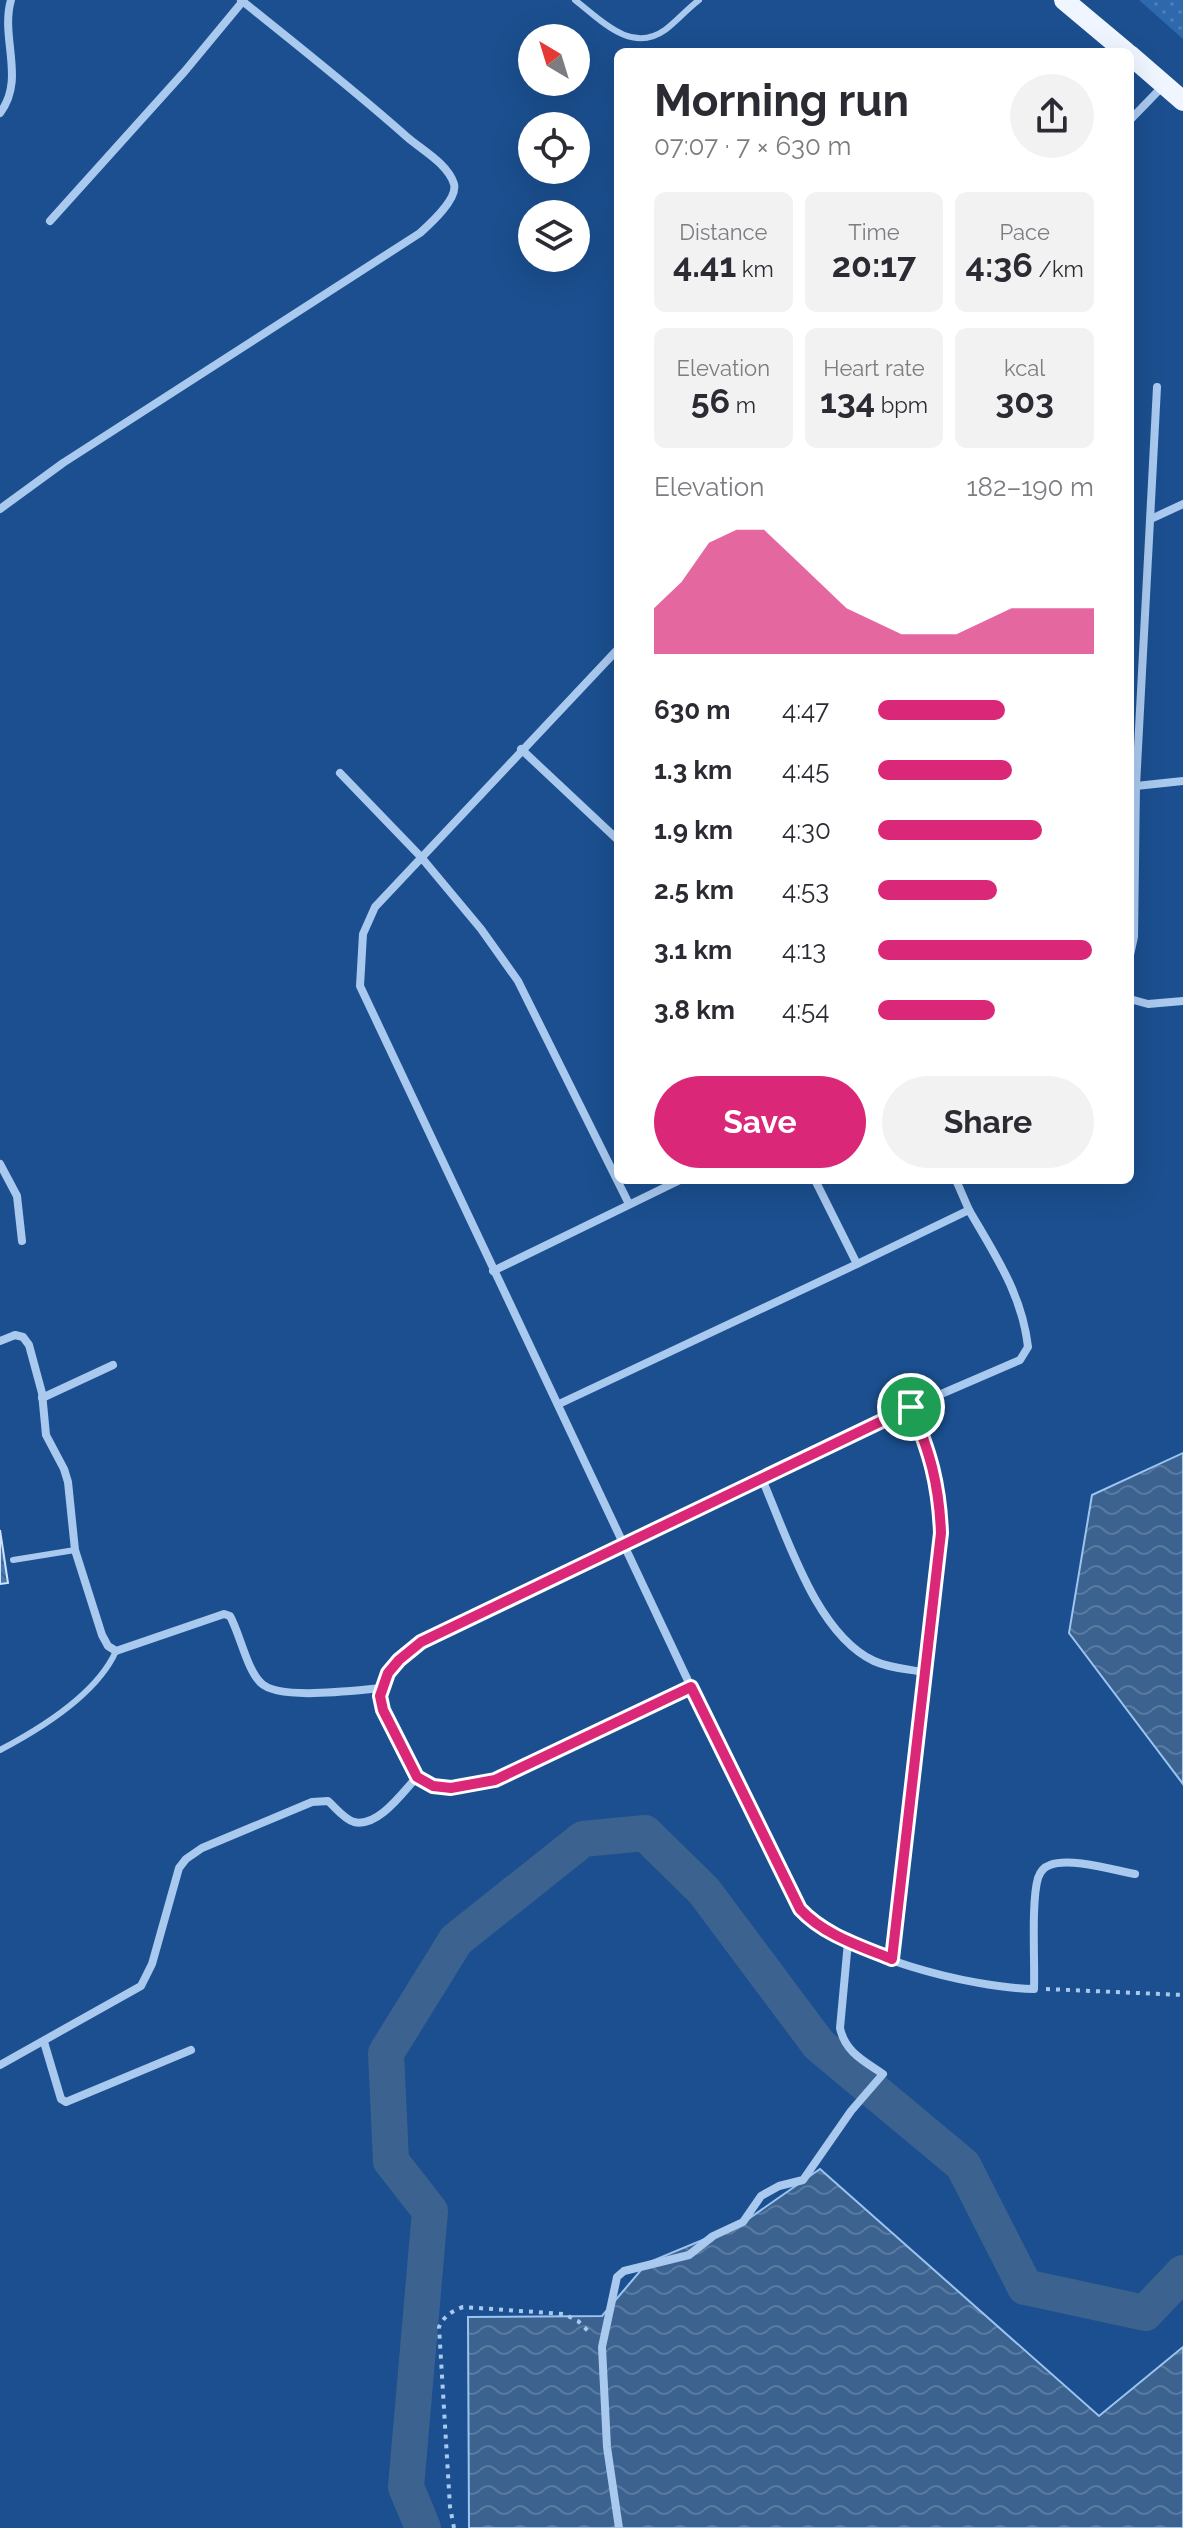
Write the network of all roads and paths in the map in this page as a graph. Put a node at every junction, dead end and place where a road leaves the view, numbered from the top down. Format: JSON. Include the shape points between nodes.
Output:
{"nodes":[{"id":1,"x":11,"y":0,"type":"edge"},
{"id":2,"x":575,"y":0,"type":"edge"},
{"id":3,"x":699,"y":0,"type":"edge"},
{"id":4,"x":242,"y":1,"type":"edge"},
{"id":5,"x":1065,"y":1,"type":"edge"},
{"id":6,"x":1121,"y":48,"type":"edge"},
{"id":7,"x":1134,"y":59,"type":"edge"},
{"id":8,"x":1165,"y":84,"type":"junction"},
{"id":9,"x":1183,"y":101,"type":"edge"},
{"id":10,"x":0,"y":113,"type":"edge"},
{"id":11,"x":1134,"y":116,"type":"edge"},
{"id":12,"x":50,"y":221,"type":"dead end"},
{"id":13,"x":1157,"y":387,"type":"dead end"},
{"id":14,"x":1183,"y":504,"type":"edge"},
{"id":15,"x":0,"y":509,"type":"edge"},
{"id":16,"x":1151,"y":519,"type":"junction"},
{"id":17,"x":614,"y":653,"type":"edge"},
{"id":18,"x":521,"y":749,"type":"junction"},
{"id":19,"x":340,"y":773,"type":"dead end"},
{"id":20,"x":1183,"y":781,"type":"edge"},
{"id":21,"x":1136,"y":786,"type":"junction"},
{"id":22,"x":614,"y":836,"type":"edge"},
{"id":23,"x":421,"y":857,"type":"junction"},
{"id":24,"x":1134,"y":937,"type":"edge"},
{"id":25,"x":1134,"y":1000,"type":"edge"},
{"id":26,"x":1183,"y":1001,"type":"edge"},
{"id":27,"x":0,"y":1164,"type":"edge"},
{"id":28,"x":614,"y":1174,"type":"edge"},
{"id":29,"x":619,"y":1184,"type":"edge"},
{"id":30,"x":672,"y":1184,"type":"edge"},
{"id":31,"x":817,"y":1184,"type":"edge"},
{"id":32,"x":958,"y":1184,"type":"edge"},
{"id":33,"x":629,"y":1204,"type":"junction"},
{"id":34,"x":969,"y":1210,"type":"junction"},
{"id":35,"x":22,"y":1241,"type":"dead end"},
{"id":36,"x":857,"y":1264,"type":"junction"},
{"id":37,"x":493,"y":1271,"type":"junction"},
{"id":38,"x":0,"y":1341,"type":"edge"},
{"id":39,"x":113,"y":1365,"type":"dead end"},
{"id":40,"x":42,"y":1398,"type":"junction"},
{"id":41,"x":559,"y":1404,"type":"junction"},
{"id":42,"x":911,"y":1407,"type":"junction"},
{"id":43,"x":762,"y":1479,"type":"junction"},
{"id":44,"x":624,"y":1544,"type":"junction"},
{"id":45,"x":75,"y":1550,"type":"junction"},
{"id":46,"x":13,"y":1560,"type":"dead end"},
{"id":47,"x":116,"y":1651,"type":"junction"},
{"id":48,"x":923,"y":1672,"type":"junction"},
{"id":49,"x":691,"y":1687,"type":"junction"},
{"id":50,"x":383,"y":1688,"type":"junction"},
{"id":51,"x":0,"y":1750,"type":"edge"},
{"id":52,"x":417,"y":1777,"type":"junction"},
{"id":53,"x":1135,"y":1874,"type":"dead end"},
{"id":54,"x":848,"y":1942,"type":"junction"},
{"id":55,"x":892,"y":1959,"type":"junction"},
{"id":56,"x":1034,"y":1989,"type":"junction"},
{"id":57,"x":1183,"y":1995,"type":"edge"},
{"id":58,"x":44,"y":2042,"type":"junction"},
{"id":59,"x":191,"y":2050,"type":"dead end"},
{"id":60,"x":0,"y":2065,"type":"edge"},
{"id":61,"x":602,"y":2347,"type":"junction"},
{"id":62,"x":454,"y":2528,"type":"edge"},
{"id":63,"x":619,"y":2528,"type":"edge"}],
"edges":[{"from":1,"to":10,"type":"street","via":[[5,24],[13,82]]},
{"from":2,"to":3,"type":"lane","via":[[634,40],[657,35]]},
{"from":4,"to":12,"type":"street"},
{"from":4,"to":15,"type":"street","via":[[431,156],[454,183],[454,191],[440,215],[420,233]]},
{"from":5,"to":6,"type":"main road"},
{"from":7,"to":8,"type":"main road"},
{"from":8,"to":9,"type":"main road"},
{"from":8,"to":11,"type":"street"},
{"from":13,"to":16,"type":"street"},
{"from":14,"to":16,"type":"street"},
{"from":16,"to":21,"type":"street"},
{"from":17,"to":18,"type":"street"},
{"from":18,"to":22,"type":"street"},
{"from":18,"to":23,"type":"street"},
{"from":19,"to":23,"type":"street"},
{"from":20,"to":21,"type":"street"},
{"from":21,"to":24,"type":"street"},
{"from":23,"to":28,"type":"street","via":[[518,981]]},
{"from":23,"to":37,"type":"street","via":[[375,907],[363,934],[360,986]]},
{"from":25,"to":26,"type":"street"},
{"from":27,"to":35,"type":"street","via":[[17,1196]]},
{"from":29,"to":33,"type":"street"},
{"from":30,"to":33,"type":"street"},
{"from":31,"to":36,"type":"street"},
{"from":32,"to":34,"type":"street"},
{"from":33,"to":37,"type":"street"},
{"from":34,"to":36,"type":"street"},
{"from":34,"to":42,"type":"street","via":[[1013,1287],[1028,1347],[1020,1360]]},
{"from":36,"to":41,"type":"street"},
{"from":37,"to":41,"type":"street"},
{"from":38,"to":40,"type":"street","via":[[15,1335],[29,1345]]},
{"from":39,"to":40,"type":"street"},
{"from":40,"to":45,"type":"street","via":[[46,1435],[68,1482]]},
{"from":41,"to":44,"type":"street"},
{"from":42,"to":43,"type":"street"},
{"from":42,"to":48,"type":"street","via":[[939,1492],[941,1533]]},
{"from":43,"to":44,"type":"street"},
{"from":43,"to":48,"type":"street","via":[[808,1585],[846,1644],[876,1662]]},
{"from":44,"to":49,"type":"street"},
{"from":44,"to":50,"type":"street","via":[[421,1642],[393,1666]]},
{"from":45,"to":46,"type":"lane"},
{"from":45,"to":47,"type":"street","via":[[102,1635]]},
{"from":47,"to":50,"type":"street","via":[[224,1614],[237,1628],[259,1682],[269,1689],[292,1693]]},
{"from":47,"to":51,"type":"lane","via":[[109,1667],[75,1699]]},
{"from":48,"to":55,"type":"street"},
{"from":49,"to":52,"type":"street","via":[[495,1780],[451,1788]]},
{"from":49,"to":54,"type":"street","via":[[800,1909]]},
{"from":50,"to":52,"type":"street","via":[[383,1710]]},
{"from":52,"to":58,"type":"street","via":[[382,1815],[352,1821],[328,1801],[312,1802],[186,1859],[173,1882],[158,1946],[141,1986]]},
{"from":53,"to":56,"type":"street","via":[[1057,1863],[1041,1871]]},
{"from":54,"to":55,"type":"street"},
{"from":54,"to":61,"type":"street","via":[[842,2037],[845,2046],[883,2074],[803,2180],[761,2196],[743,2222],[689,2255],[620,2273]]},
{"from":55,"to":56,"type":"street","via":[[946,1976]]},
{"from":56,"to":57,"type":"path"},
{"from":58,"to":59,"type":"street","via":[[66,2102]]},
{"from":58,"to":60,"type":"street"},
{"from":61,"to":62,"type":"path","via":[[564,2314],[463,2307],[443,2320],[439,2327]]},
{"from":61,"to":63,"type":"street","via":[[607,2447]]}]}
